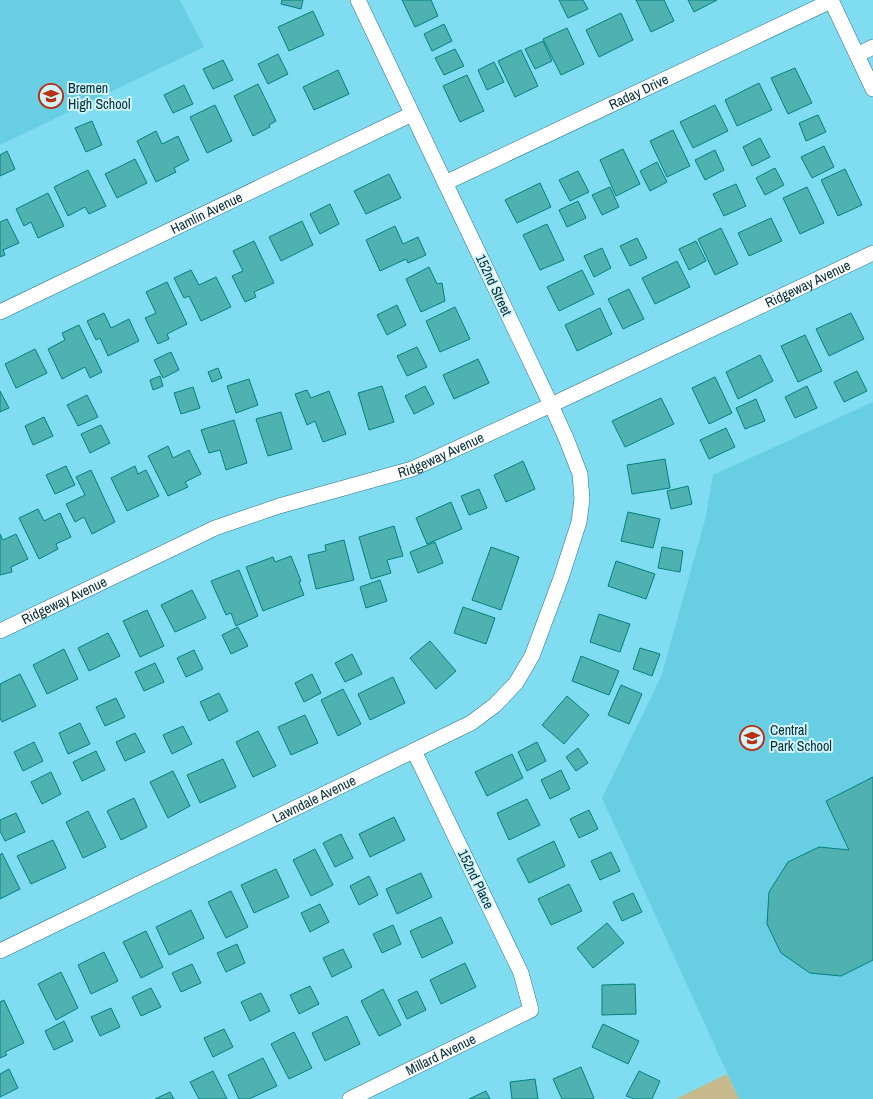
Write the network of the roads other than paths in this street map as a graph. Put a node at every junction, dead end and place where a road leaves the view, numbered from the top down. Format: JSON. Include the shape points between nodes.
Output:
{"nodes":[{"id":1,"x":358,"y":0,"type":"edge"},
{"id":2,"x":831,"y":0,"type":"edge"},
{"id":3,"x":873,"y":47,"type":"edge"},
{"id":4,"x":857,"y":55,"type":"junction"},
{"id":5,"x":873,"y":89,"type":"edge"},
{"id":6,"x":412,"y":114,"type":"junction"},
{"id":7,"x":445,"y":183,"type":"junction"},
{"id":8,"x":873,"y":253,"type":"edge"},
{"id":9,"x":0,"y":312,"type":"edge"},
{"id":10,"x":551,"y":405,"type":"junction"},
{"id":11,"x":561,"y":578,"type":"joint"},
{"id":12,"x":0,"y":631,"type":"edge"},
{"id":13,"x":414,"y":751,"type":"junction"},
{"id":14,"x":0,"y":951,"type":"edge"},
{"id":15,"x":531,"y":1010,"type":"joint"},
{"id":16,"x":350,"y":1099,"type":"edge"}],
"edges":[{"from":1,"to":6,"type":"street","name":"152nd Street"},
{"from":2,"to":4,"type":"street"},
{"from":2,"to":7,"type":"street","name":"Raday Drive"},
{"from":3,"to":4,"type":"street"},
{"from":4,"to":5,"type":"street"},
{"from":6,"to":7,"type":"street","name":"152nd Street"},
{"from":6,"to":9,"type":"street","name":"Hamlin Avenue"},
{"from":7,"to":10,"type":"street","name":"152nd Street"},
{"from":8,"to":10,"type":"street","name":"Ridgeway Avenue"},
{"from":10,"to":11,"type":"street","name":"152nd Street","via":[[580,474],[582,499],[580,522]]},
{"from":10,"to":12,"type":"street","name":"Ridgeway Avenue","via":[[412,469],[279,506],[215,528]]},
{"from":11,"to":13,"type":"street","name":"Lawndale Avenue","via":[[532,656],[516,683],[495,706],[470,723]]},
{"from":13,"to":14,"type":"street","name":"Lawndale Avenue"},
{"from":13,"to":15,"type":"street","name":"152nd Place","via":[[521,973]]},
{"from":15,"to":16,"type":"street","name":"Millard Avenue"}]}
